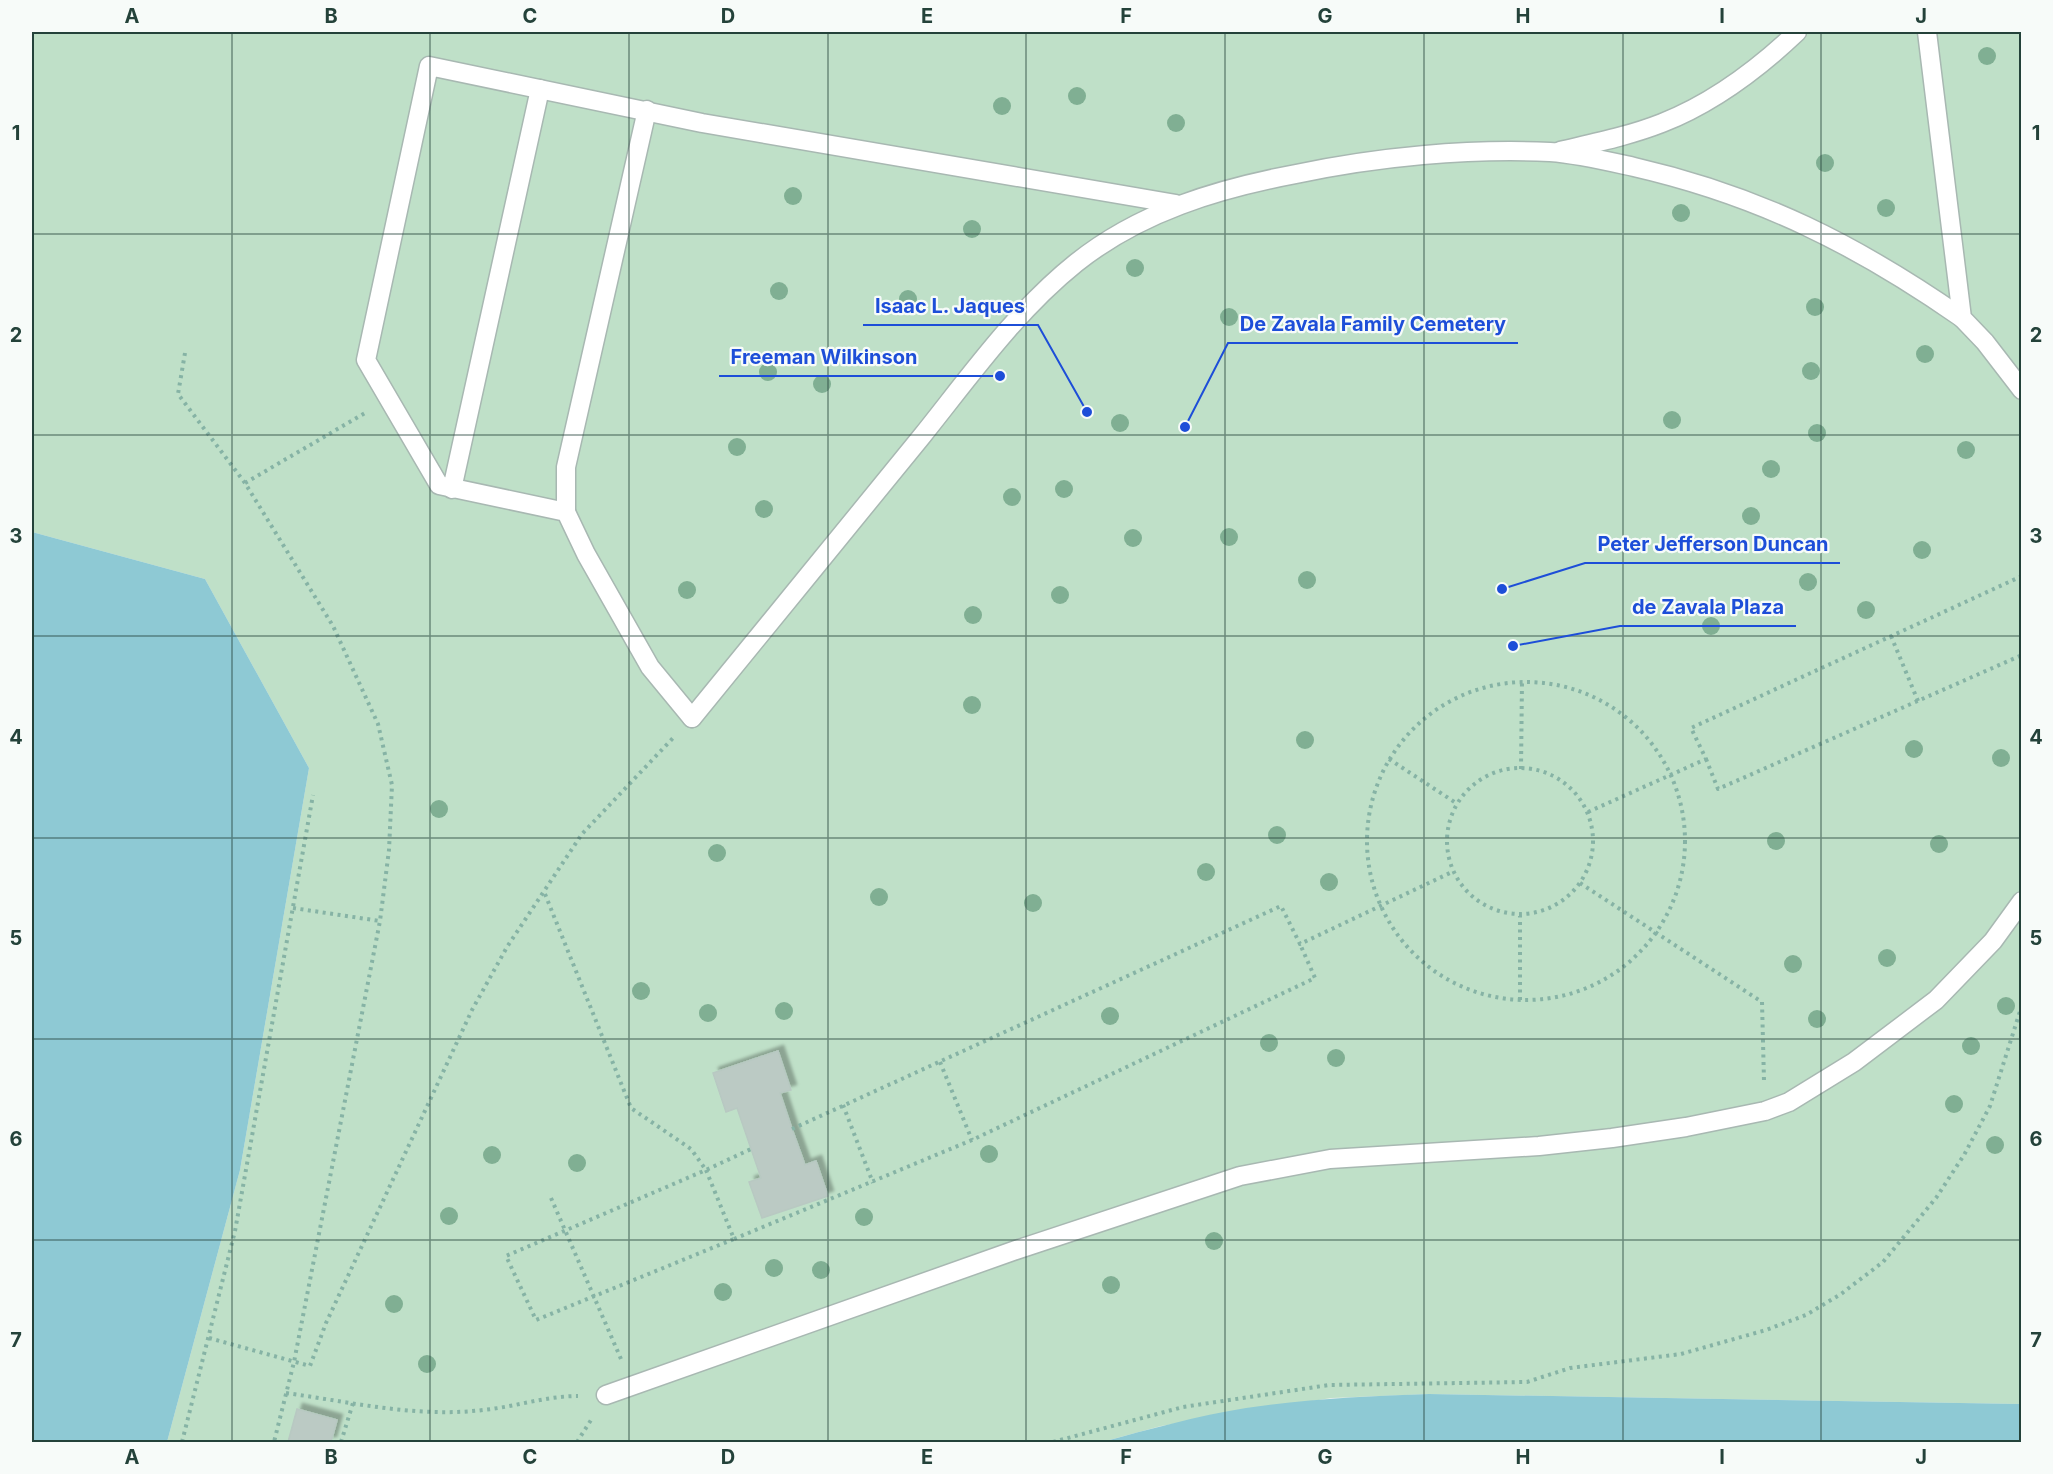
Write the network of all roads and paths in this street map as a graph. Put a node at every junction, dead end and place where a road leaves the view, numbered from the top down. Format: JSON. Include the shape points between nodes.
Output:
{"nodes":[{"id":1,"x":1797,"y":32,"type":"edge"},
{"id":2,"x":1928,"y":32,"type":"edge"},
{"id":3,"x":540,"y":89,"type":"junction"},
{"id":4,"x":647,"y":110,"type":"junction"},
{"id":5,"x":1552,"y":152,"type":"junction"},
{"id":6,"x":1176,"y":204,"type":"junction"},
{"id":7,"x":1962,"y":318,"type":"junction"},
{"id":8,"x":184,"y":353,"type":"dead end"},
{"id":9,"x":2022,"y":390,"type":"edge"},
{"id":10,"x":388,"y":399,"type":"junction"},
{"id":11,"x":245,"y":483,"type":"junction"},
{"id":12,"x":452,"y":489,"type":"junction"},
{"id":13,"x":566,"y":512,"type":"junction"},
{"id":14,"x":2022,"y":576,"type":"edge"},
{"id":15,"x":1891,"y":636,"type":"junction"},
{"id":16,"x":2022,"y":655,"type":"edge"},
{"id":17,"x":1522,"y":681,"type":"junction"},
{"id":18,"x":1918,"y":701,"type":"junction"},
{"id":19,"x":692,"y":718,"type":"junction"},
{"id":20,"x":1389,"y":759,"type":"junction"},
{"id":21,"x":1706,"y":759,"type":"junction"},
{"id":22,"x":1521,"y":769,"type":"junction"},
{"id":23,"x":1671,"y":775,"type":"junction"},
{"id":24,"x":313,"y":795,"type":"dead end"},
{"id":25,"x":1456,"y":803,"type":"junction"},
{"id":26,"x":1588,"y":812,"type":"junction"},
{"id":27,"x":1452,"y":872,"type":"junction"},
{"id":28,"x":1580,"y":883,"type":"junction"},
{"id":29,"x":544,"y":893,"type":"junction"},
{"id":30,"x":2022,"y":901,"type":"edge"},
{"id":31,"x":1379,"y":904,"type":"junction"},
{"id":32,"x":293,"y":908,"type":"junction"},
{"id":33,"x":1520,"y":916,"type":"junction"},
{"id":34,"x":380,"y":921,"type":"junction"},
{"id":35,"x":1657,"y":934,"type":"junction"},
{"id":36,"x":1300,"y":944,"type":"junction"},
{"id":37,"x":1520,"y":1000,"type":"junction"},
{"id":38,"x":2022,"y":1005,"type":"edge"},
{"id":39,"x":939,"y":1062,"type":"junction"},
{"id":40,"x":843,"y":1105,"type":"junction"},
{"id":41,"x":1765,"y":1110,"type":"junction"},
{"id":42,"x":792,"y":1128,"type":"dead end"},
{"id":43,"x":972,"y":1140,"type":"junction"},
{"id":44,"x":751,"y":1149,"type":"dead end"},
{"id":45,"x":706,"y":1170,"type":"junction"},
{"id":46,"x":873,"y":1183,"type":"junction"},
{"id":47,"x":551,"y":1198,"type":"dead end"},
{"id":48,"x":566,"y":1231,"type":"junction"},
{"id":49,"x":734,"y":1239,"type":"junction"},
{"id":50,"x":594,"y":1296,"type":"junction"},
{"id":51,"x":209,"y":1338,"type":"junction"},
{"id":52,"x":294,"y":1362,"type":"junction"},
{"id":53,"x":633,"y":1385,"type":"junction"},
{"id":54,"x":286,"y":1393,"type":"junction"},
{"id":55,"x":606,"y":1395,"type":"joint"},
{"id":56,"x":353,"y":1403,"type":"junction"},
{"id":57,"x":182,"y":1443,"type":"edge"},
{"id":58,"x":274,"y":1443,"type":"edge"},
{"id":59,"x":341,"y":1443,"type":"edge"},
{"id":60,"x":1053,"y":1443,"type":"edge"}],
"edges":[{"from":1,"to":5,"type":"street","via":[[1746,75],[1696,107],[1627,135]]},
{"from":2,"to":7,"type":"street"},
{"from":3,"to":4,"type":"street"},
{"from":3,"to":10,"type":"street","via":[[429,66],[366,360]]},
{"from":3,"to":12,"type":"street"},
{"from":4,"to":6,"type":"street","via":[[702,123]]},
{"from":4,"to":13,"type":"street","via":[[566,467]]},
{"from":5,"to":6,"type":"street","via":[[1417,156],[1360,163],[1265,180]]},
{"from":5,"to":7,"type":"street","via":[[1674,176],[1778,211],[1875,260]]},
{"from":6,"to":19,"type":"street","via":[[1090,252],[1014,322]]},
{"from":7,"to":9,"type":"street"},
{"from":8,"to":11,"type":"path","via":[[178,394]]},
{"from":10,"to":11,"type":"path"},
{"from":10,"to":12,"type":"street","via":[[439,484]]},
{"from":11,"to":34,"type":"path","via":[[333,626],[378,724],[392,785]]},
{"from":12,"to":13,"type":"street"},
{"from":13,"to":19,"type":"street","via":[[650,667]]},
{"from":14,"to":15,"type":"path"},
{"from":15,"to":18,"type":"path"},
{"from":15,"to":21,"type":"path","via":[[1690,728]]},
{"from":16,"to":18,"type":"path"},
{"from":17,"to":20,"type":"path","via":[[1477,689],[1436,709],[1418,723]]},
{"from":17,"to":22,"type":"path"},
{"from":17,"to":23,"type":"path","via":[[1560,684],[1613,707],[1642,731]]},
{"from":18,"to":21,"type":"path","via":[[1718,789]]},
{"from":19,"to":29,"type":"path","via":[[582,834]]},
{"from":20,"to":25,"type":"path"},
{"from":20,"to":31,"type":"path","via":[[1379,779],[1368,823],[1369,868]]},
{"from":21,"to":23,"type":"path"},
{"from":22,"to":25,"type":"path","via":[[1513,767],[1482,777]]},
{"from":22,"to":26,"type":"path","via":[[1545,771],[1572,789]]},
{"from":23,"to":26,"type":"path"},
{"from":23,"to":35,"type":"path","via":[[1684,819],[1685,858],[1676,897]]},
{"from":24,"to":32,"type":"path"},
{"from":25,"to":27,"type":"path","via":[[1448,823],[1446,850]]},
{"from":26,"to":28,"type":"path","via":[[1593,843],[1588,871]]},
{"from":27,"to":31,"type":"path"},
{"from":27,"to":33,"type":"path","via":[[1472,898],[1495,912]]},
{"from":28,"to":33,"type":"path","via":[[1572,894],[1549,909]]},
{"from":28,"to":35,"type":"path"},
{"from":29,"to":45,"type":"path","via":[[631,1107],[691,1149]]},
{"from":29,"to":52,"type":"path","via":[[507,947],[472,1010],[326,1323],[310,1366]]},
{"from":30,"to":41,"type":"street","via":[[1993,941],[1936,1000],[1854,1062],[1789,1102]]},
{"from":31,"to":36,"type":"path"},
{"from":31,"to":37,"type":"path","via":[[1396,932],[1429,968],[1472,991]]},
{"from":32,"to":34,"type":"path"},
{"from":32,"to":51,"type":"path","via":[[235,1231]]},
{"from":33,"to":37,"type":"path"},
{"from":34,"to":52,"type":"path"},
{"from":35,"to":37,"type":"path","via":[[1630,962],[1598,984],[1559,998]]},
{"from":35,"to":41,"type":"path","via":[[1762,1002]]},
{"from":36,"to":39,"type":"path","via":[[1281,906]]},
{"from":36,"to":43,"type":"path","via":[[1315,978]]},
{"from":38,"to":60,"type":"path","via":[[1990,1106],[1936,1198],[1883,1262],[1806,1315],[1681,1354],[1570,1368],[1527,1382],[1329,1385],[1183,1407]]},
{"from":39,"to":40,"type":"path"},
{"from":39,"to":43,"type":"path"},
{"from":40,"to":42,"type":"path"},
{"from":40,"to":46,"type":"path"},
{"from":41,"to":53,"type":"street","via":[[1612,1138],[1330,1159],[1240,1176]]},
{"from":43,"to":46,"type":"path"},
{"from":44,"to":45,"type":"path"},
{"from":45,"to":48,"type":"path"},
{"from":45,"to":49,"type":"path"},
{"from":46,"to":49,"type":"path"},
{"from":47,"to":48,"type":"path"},
{"from":48,"to":50,"type":"path"},
{"from":48,"to":50,"type":"path","via":[[506,1256],[536,1320]]},
{"from":49,"to":50,"type":"path"},
{"from":50,"to":53,"type":"path"},
{"from":51,"to":52,"type":"path"},
{"from":51,"to":57,"type":"path"},
{"from":52,"to":54,"type":"path"},
{"from":53,"to":55,"type":"street"},
{"from":54,"to":56,"type":"path"},
{"from":54,"to":58,"type":"path"},
{"from":55,"to":56,"type":"path","via":[[549,1396],[482,1410],[410,1412]]},
{"from":56,"to":59,"type":"path"}]}
